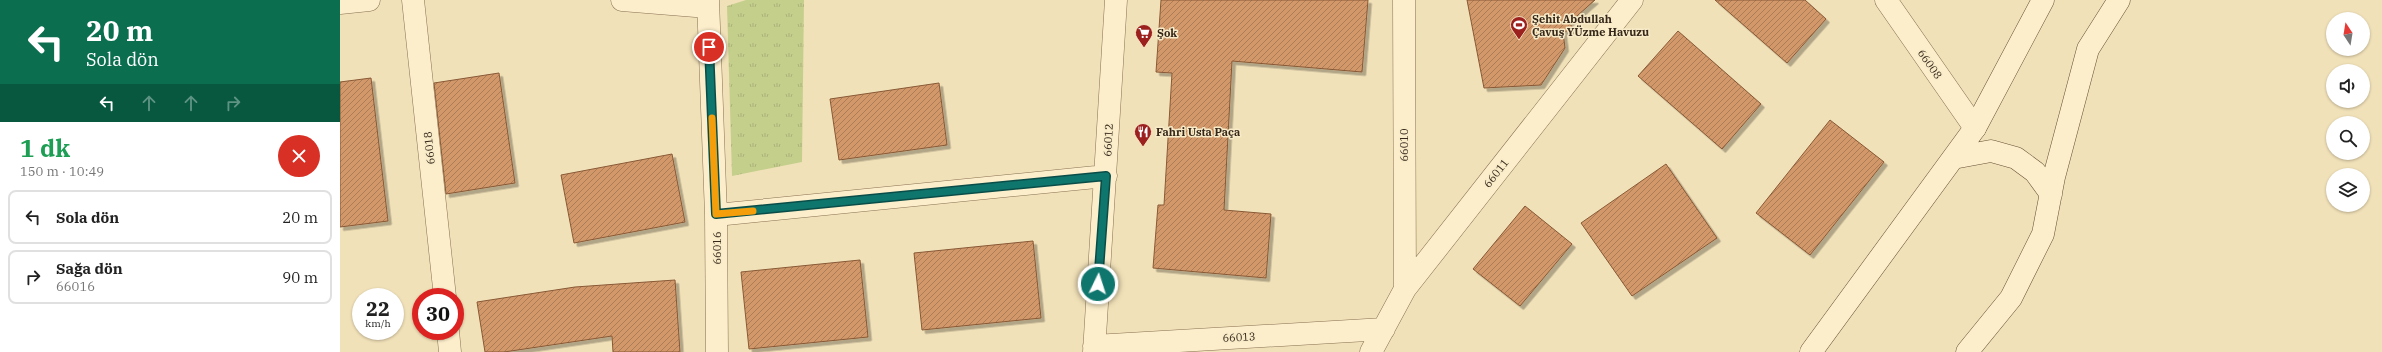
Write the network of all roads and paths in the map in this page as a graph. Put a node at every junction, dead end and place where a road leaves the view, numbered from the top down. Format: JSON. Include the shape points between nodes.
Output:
{"nodes":[{"id":1,"x":369,"y":0,"type":"edge"},
{"id":2,"x":413,"y":0,"type":"edge"},
{"id":3,"x":622,"y":0,"type":"edge"},
{"id":4,"x":1116,"y":0,"type":"edge"},
{"id":5,"x":1404,"y":0,"type":"edge"},
{"id":6,"x":1632,"y":0,"type":"edge"},
{"id":7,"x":1886,"y":0,"type":"edge"},
{"id":8,"x":2043,"y":0,"type":"edge"},
{"id":9,"x":2119,"y":0,"type":"edge"},
{"id":10,"x":340,"y":3,"type":"edge"},
{"id":11,"x":708,"y":4,"type":"edge"},
{"id":12,"x":1975,"y":128,"type":"junction"},
{"id":13,"x":1953,"y":158,"type":"junction"},
{"id":14,"x":1106,"y":176,"type":"junction"},
{"id":15,"x":2051,"y":194,"type":"junction"},
{"id":16,"x":716,"y":214,"type":"junction"},
{"id":17,"x":444,"y":288,"type":"edge"},
{"id":18,"x":1405,"y":289,"type":"junction"},
{"id":19,"x":1384,"y":329,"type":"junction"},
{"id":20,"x":449,"y":340,"type":"edge"},
{"id":21,"x":1094,"y":349,"type":"edge"},
{"id":22,"x":450,"y":352,"type":"edge"},
{"id":23,"x":717,"y":352,"type":"edge"},
{"id":24,"x":1371,"y":352,"type":"edge"},
{"id":25,"x":1811,"y":352,"type":"edge"},
{"id":26,"x":1967,"y":352,"type":"edge"}],
"edges":[{"from":1,"to":10,"type":"street"},
{"from":2,"to":17,"type":"street","name":"66018"},
{"from":3,"to":11,"type":"street"},
{"from":4,"to":14,"type":"street","name":"66012"},
{"from":5,"to":18,"type":"street","name":"66010"},
{"from":6,"to":18,"type":"street","name":"66011"},
{"from":7,"to":12,"type":"street","name":"66008"},
{"from":8,"to":12,"type":"street"},
{"from":9,"to":15,"type":"street","via":[[2088,49]]},
{"from":11,"to":16,"type":"street","name":"66016"},
{"from":12,"to":13,"type":"street"},
{"from":13,"to":15,"type":"street","via":[[1991,151],[2016,158],[2035,172]]},
{"from":13,"to":25,"type":"street"},
{"from":14,"to":16,"type":"street"},
{"from":14,"to":21,"type":"street","name":"66012"},
{"from":15,"to":26,"type":"street","via":[[2043,234],[2011,298]]},
{"from":16,"to":23,"type":"street","name":"66016"},
{"from":18,"to":19,"type":"street","name":"66011"},
{"from":19,"to":21,"type":"street","name":"66013"},
{"from":19,"to":24,"type":"street","name":"66011"},
{"from":20,"to":22,"type":"street"}]}
